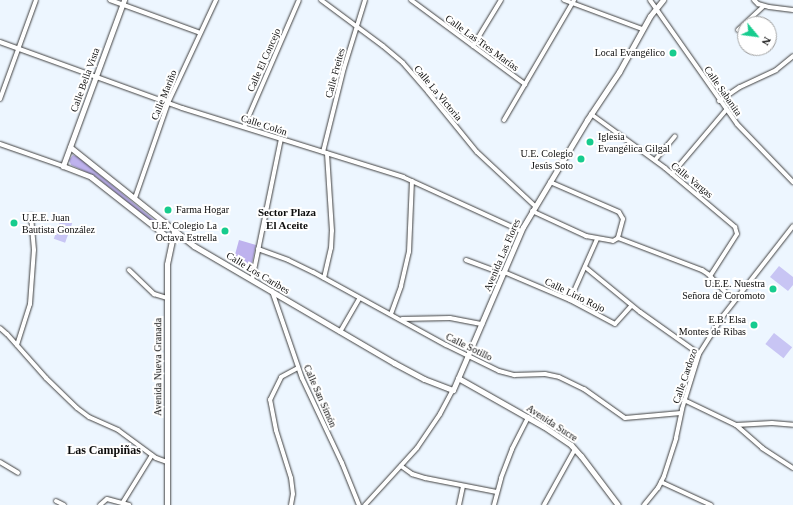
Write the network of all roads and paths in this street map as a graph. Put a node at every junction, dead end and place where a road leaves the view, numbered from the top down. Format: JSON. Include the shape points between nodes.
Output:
{"nodes":[{"id":1,"x":36,"y":0,"type":"edge"},
{"id":2,"x":110,"y":0,"type":"edge"},
{"id":3,"x":216,"y":0,"type":"edge"},
{"id":4,"x":299,"y":0,"type":"edge"},
{"id":5,"x":320,"y":0,"type":"edge"},
{"id":6,"x":365,"y":0,"type":"edge"},
{"id":7,"x":411,"y":0,"type":"edge"},
{"id":8,"x":501,"y":0,"type":"edge"},
{"id":9,"x":564,"y":0,"type":"edge"},
{"id":10,"x":650,"y":0,"type":"edge"},
{"id":11,"x":656,"y":0,"type":"edge"},
{"id":12,"x":663,"y":0,"type":"edge"},
{"id":13,"x":754,"y":0,"type":"edge"},
{"id":14,"x":124,"y":2,"type":"edge"},
{"id":15,"x":573,"y":2,"type":"edge"},
{"id":16,"x":764,"y":6,"type":"junction"},
{"id":17,"x":655,"y":8,"type":"junction"},
{"id":18,"x":793,"y":10,"type":"edge"},
{"id":19,"x":753,"y":16,"type":"edge"},
{"id":20,"x":356,"y":28,"type":"junction"},
{"id":21,"x":642,"y":29,"type":"junction"},
{"id":22,"x":200,"y":33,"type":"junction"},
{"id":23,"x":0,"y":42,"type":"edge"},
{"id":24,"x":473,"y":46,"type":"junction"},
{"id":25,"x":18,"y":49,"type":"junction"},
{"id":26,"x":793,"y":56,"type":"edge"},
{"id":27,"x":96,"y":77,"type":"junction"},
{"id":28,"x":525,"y":84,"type":"junction"},
{"id":29,"x":0,"y":99,"type":"edge"},
{"id":30,"x":719,"y":101,"type":"junction"},
{"id":31,"x":168,"y":103,"type":"junction"},
{"id":32,"x":726,"y":110,"type":"junction"},
{"id":33,"x":591,"y":114,"type":"junction"},
{"id":34,"x":504,"y":120,"type":"dead end"},
{"id":35,"x":244,"y":127,"type":"junction"},
{"id":36,"x":674,"y":136,"type":"dead end"},
{"id":37,"x":281,"y":139,"type":"junction"},
{"id":38,"x":0,"y":144,"type":"edge"},
{"id":39,"x":70,"y":147,"type":"junction"},
{"id":40,"x":325,"y":152,"type":"junction"},
{"id":41,"x":655,"y":160,"type":"junction"},
{"id":42,"x":63,"y":166,"type":"junction"},
{"id":43,"x":672,"y":174,"type":"junction"},
{"id":44,"x":412,"y":181,"type":"junction"},
{"id":45,"x":550,"y":182,"type":"junction"},
{"id":46,"x":793,"y":182,"type":"edge"},
{"id":47,"x":135,"y":198,"type":"junction"},
{"id":48,"x":534,"y":208,"type":"junction"},
{"id":49,"x":31,"y":215,"type":"dead end"},
{"id":50,"x":793,"y":226,"type":"edge"},
{"id":51,"x":174,"y":230,"type":"junction"},
{"id":52,"x":521,"y":231,"type":"junction"},
{"id":53,"x":618,"y":238,"type":"junction"},
{"id":54,"x":597,"y":239,"type":"junction"},
{"id":55,"x":171,"y":240,"type":"junction"},
{"id":56,"x":258,"y":250,"type":"junction"},
{"id":57,"x":466,"y":260,"type":"dead end"},
{"id":58,"x":585,"y":268,"type":"junction"},
{"id":59,"x":129,"y":270,"type":"dead end"},
{"id":60,"x":504,"y":273,"type":"junction"},
{"id":61,"x":710,"y":276,"type":"junction"},
{"id":62,"x":324,"y":278,"type":"junction"},
{"id":63,"x":252,"y":280,"type":"junction"},
{"id":64,"x":271,"y":291,"type":"junction"},
{"id":65,"x":167,"y":298,"type":"junction"},
{"id":66,"x":360,"y":298,"type":"junction"},
{"id":67,"x":570,"y":300,"type":"junction"},
{"id":68,"x":734,"y":301,"type":"junction"},
{"id":69,"x":631,"y":306,"type":"junction"},
{"id":70,"x":391,"y":314,"type":"junction"},
{"id":71,"x":401,"y":319,"type":"junction"},
{"id":72,"x":482,"y":324,"type":"junction"},
{"id":73,"x":0,"y":328,"type":"edge"},
{"id":74,"x":340,"y":332,"type":"junction"},
{"id":75,"x":17,"y":345,"type":"junction"},
{"id":76,"x":699,"y":354,"type":"junction"},
{"id":77,"x":468,"y":356,"type":"junction"},
{"id":78,"x":298,"y":368,"type":"junction"},
{"id":79,"x":458,"y":378,"type":"junction"},
{"id":80,"x":453,"y":390,"type":"junction"},
{"id":81,"x":684,"y":400,"type":"junction"},
{"id":82,"x":681,"y":413,"type":"junction"},
{"id":83,"x":528,"y":417,"type":"junction"},
{"id":84,"x":736,"y":425,"type":"junction"},
{"id":85,"x":793,"y":425,"type":"edge"},
{"id":86,"x":575,"y":449,"type":"junction"},
{"id":87,"x":152,"y":456,"type":"junction"},
{"id":88,"x":0,"y":462,"type":"edge"},
{"id":89,"x":167,"y":462,"type":"junction"},
{"id":90,"x":401,"y":466,"type":"junction"},
{"id":91,"x":793,"y":468,"type":"edge"},
{"id":92,"x":18,"y":473,"type":"dead end"},
{"id":93,"x":661,"y":482,"type":"junction"},
{"id":94,"x":463,"y":486,"type":"junction"},
{"id":95,"x":496,"y":492,"type":"junction"},
{"id":96,"x":56,"y":501,"type":"dead end"},
{"id":97,"x":123,"y":502,"type":"junction"},
{"id":98,"x":64,"y":505,"type":"edge"},
{"id":99,"x":100,"y":505,"type":"edge"},
{"id":100,"x":129,"y":505,"type":"edge"},
{"id":101,"x":167,"y":505,"type":"edge"},
{"id":102,"x":291,"y":505,"type":"edge"},
{"id":103,"x":359,"y":505,"type":"edge"},
{"id":104,"x":365,"y":505,"type":"edge"},
{"id":105,"x":459,"y":505,"type":"edge"},
{"id":106,"x":494,"y":505,"type":"edge"},
{"id":107,"x":544,"y":505,"type":"edge"},
{"id":108,"x":618,"y":505,"type":"edge"},
{"id":109,"x":644,"y":505,"type":"edge"},
{"id":110,"x":712,"y":505,"type":"edge"}],
"edges":[{"from":1,"to":25,"type":"street"},
{"from":2,"to":14,"type":"street"},
{"from":3,"to":22,"type":"street","name":"Calle Mariño"},
{"from":4,"to":35,"type":"street","name":"Calle El Concejo"},
{"from":5,"to":20,"type":"street","name":"Calle La Victoria"},
{"from":6,"to":20,"type":"street","name":"Calle Freites"},
{"from":7,"to":24,"type":"street","name":"Calle Las Tres Marías"},
{"from":8,"to":24,"type":"street"},
{"from":9,"to":15,"type":"street"},
{"from":10,"to":17,"type":"street","name":"Calle Sabanita"},
{"from":11,"to":17,"type":"street","name":"Avenida Las Flores"},
{"from":12,"to":17,"type":"street","name":"Avenida Las Flores"},
{"from":13,"to":16,"type":"street"},
{"from":14,"to":22,"type":"street"},
{"from":14,"to":27,"type":"street","name":"Calle Bella Vista"},
{"from":15,"to":21,"type":"street"},
{"from":15,"to":28,"type":"street"},
{"from":16,"to":18,"type":"street"},
{"from":16,"to":19,"type":"street"},
{"from":17,"to":21,"type":"street","name":"Avenida Las Flores"},
{"from":17,"to":30,"type":"street","name":"Calle Sabanita"},
{"from":20,"to":40,"type":"street","name":"Calle Freites"},
{"from":20,"to":48,"type":"street","name":"Calle La Victoria","via":[[383,46],[403,64],[477,152]]},
{"from":21,"to":33,"type":"street","name":"Avenida Las Flores"},
{"from":22,"to":31,"type":"street","name":"Calle Mariño"},
{"from":23,"to":25,"type":"street","name":"Calle Colón"},
{"from":24,"to":28,"type":"street","name":"Calle Las Tres Marías"},
{"from":25,"to":27,"type":"street","name":"Calle Colón"},
{"from":25,"to":29,"type":"street"},
{"from":26,"to":30,"type":"street","via":[[776,70],[740,87]]},
{"from":27,"to":31,"type":"street","name":"Calle Colón"},
{"from":27,"to":39,"type":"street","name":"Calle Bella Vista"},
{"from":28,"to":34,"type":"street"},
{"from":30,"to":32,"type":"street","name":"Calle Sabanita"},
{"from":31,"to":35,"type":"street","name":"Calle Colón"},
{"from":31,"to":47,"type":"street","name":"Calle Mariño"},
{"from":32,"to":43,"type":"street"},
{"from":32,"to":46,"type":"street","name":"Calle Sabanita"},
{"from":33,"to":41,"type":"street","name":"Calle Vargas"},
{"from":33,"to":45,"type":"street","name":"Avenida Las Flores"},
{"from":35,"to":37,"type":"street","name":"Calle Colón"},
{"from":36,"to":41,"type":"street"},
{"from":37,"to":40,"type":"street","name":"Calle Colón"},
{"from":37,"to":56,"type":"street"},
{"from":38,"to":42,"type":"street"},
{"from":39,"to":42,"type":"street","name":"Calle Bella Vista"},
{"from":39,"to":47,"type":"street","name":"Calle Los Caribes"},
{"from":40,"to":44,"type":"street","name":"Calle Colón"},
{"from":40,"to":62,"type":"street","name":"Calle Freites","via":[[332,231]]},
{"from":41,"to":43,"type":"street","name":"Calle Vargas"},
{"from":42,"to":55,"type":"street","via":[[91,177]]},
{"from":43,"to":61,"type":"street","name":"Calle Vargas","via":[[723,215],[737,230],[736,237]]},
{"from":44,"to":52,"type":"street","name":"Calle Colón"},
{"from":44,"to":70,"type":"street","via":[[409,252]]},
{"from":45,"to":48,"type":"street","name":"Avenida Las Flores"},
{"from":45,"to":53,"type":"street","via":[[619,212],[623,219]]},
{"from":47,"to":51,"type":"street","name":"Calle Los Caribes"},
{"from":48,"to":52,"type":"street","name":"Avenida Las Flores"},
{"from":48,"to":54,"type":"street","name":"Calle La Victoria","via":[[576,232]]},
{"from":49,"to":75,"type":"street","via":[[34,250],[30,304]]},
{"from":50,"to":68,"type":"street","name":"Calle Cardozo"},
{"from":51,"to":55,"type":"street","name":"Avenida Nueva Granada"},
{"from":51,"to":63,"type":"street","name":"Calle Los Caribes","via":[[194,246]]},
{"from":52,"to":60,"type":"street","name":"Avenida Las Flores"},
{"from":53,"to":54,"type":"street","name":"Calle La Victoria","via":[[614,241]]},
{"from":53,"to":61,"type":"street","via":[[702,270]]},
{"from":54,"to":58,"type":"street"},
{"from":55,"to":65,"type":"street","name":"Avenida Nueva Granada","via":[[167,264]]},
{"from":56,"to":62,"type":"street","name":"Calle Sotillo","via":[[288,260]]},
{"from":56,"to":63,"type":"street"},
{"from":57,"to":60,"type":"street","name":"Calle Lirio Rojo"},
{"from":58,"to":67,"type":"street"},
{"from":58,"to":69,"type":"street","name":"Calle Lirio Rojo"},
{"from":59,"to":65,"type":"street","via":[[154,294]]},
{"from":60,"to":67,"type":"street","name":"Calle Lirio Rojo"},
{"from":60,"to":72,"type":"street","name":"Avenida Las Flores"},
{"from":61,"to":68,"type":"street"},
{"from":62,"to":66,"type":"street","name":"Calle Sotillo"},
{"from":63,"to":64,"type":"street","name":"Calle Los Caribes"},
{"from":64,"to":74,"type":"street","name":"Calle Los Caribes"},
{"from":64,"to":78,"type":"street","name":"Calle San Simón"},
{"from":65,"to":89,"type":"street","name":"Avenida Nueva Granada"},
{"from":66,"to":70,"type":"street","name":"Calle Sotillo"},
{"from":66,"to":74,"type":"street"},
{"from":67,"to":69,"type":"street","name":"Calle Lirio Rojo","via":[[615,324]]},
{"from":68,"to":76,"type":"street","name":"Calle Cardozo"},
{"from":69,"to":76,"type":"street","name":"Calle Lirio Rojo"},
{"from":70,"to":71,"type":"street","name":"Calle Sotillo"},
{"from":71,"to":72,"type":"street","via":[[450,318]]},
{"from":71,"to":77,"type":"street","name":"Calle Sotillo"},
{"from":72,"to":77,"type":"street","name":"Avenida Las Flores"},
{"from":73,"to":75,"type":"street"},
{"from":74,"to":80,"type":"street","name":"Calle Los Caribes","via":[[417,376]]},
{"from":75,"to":87,"type":"street","via":[[77,408],[89,417],[118,430]]},
{"from":76,"to":81,"type":"street","name":"Calle Cardozo"},
{"from":77,"to":79,"type":"street","name":"Avenida Las Flores"},
{"from":77,"to":82,"type":"street","name":"Calle Sotillo","via":[[514,375],[544,374],[566,379],[625,418]]},
{"from":78,"to":102,"type":"street","via":[[281,377],[270,400],[276,430],[291,478]]},
{"from":78,"to":103,"type":"street","name":"Calle San Simón"},
{"from":79,"to":80,"type":"street","name":"Avenida Las Flores"},
{"from":79,"to":83,"type":"street","name":"Avenida Sucre"},
{"from":80,"to":90,"type":"street","name":"Avenida Las Flores","via":[[433,425]]},
{"from":81,"to":82,"type":"street","name":"Calle Cardozo"},
{"from":81,"to":84,"type":"street"},
{"from":82,"to":93,"type":"street","name":"Calle Cardozo","via":[[676,438]]},
{"from":83,"to":86,"type":"street","name":"Avenida Sucre"},
{"from":83,"to":95,"type":"street","via":[[512,449]]},
{"from":84,"to":85,"type":"street"},
{"from":84,"to":91,"type":"street","via":[[762,448]]},
{"from":86,"to":107,"type":"street"},
{"from":86,"to":108,"type":"street","name":"Avenida Sucre"},
{"from":87,"to":89,"type":"street"},
{"from":87,"to":97,"type":"street"},
{"from":88,"to":92,"type":"street"},
{"from":89,"to":101,"type":"street","name":"Avenida Nueva Granada"},
{"from":90,"to":94,"type":"street","via":[[418,476]]},
{"from":90,"to":104,"type":"street","name":"Avenida Las Flores"},
{"from":93,"to":109,"type":"street","name":"Calle Cardozo"},
{"from":93,"to":110,"type":"street"},
{"from":94,"to":95,"type":"street"},
{"from":94,"to":105,"type":"street"},
{"from":95,"to":106,"type":"street"},
{"from":96,"to":98,"type":"street"},
{"from":97,"to":99,"type":"street","via":[[107,498]]},
{"from":97,"to":100,"type":"street"}]}
